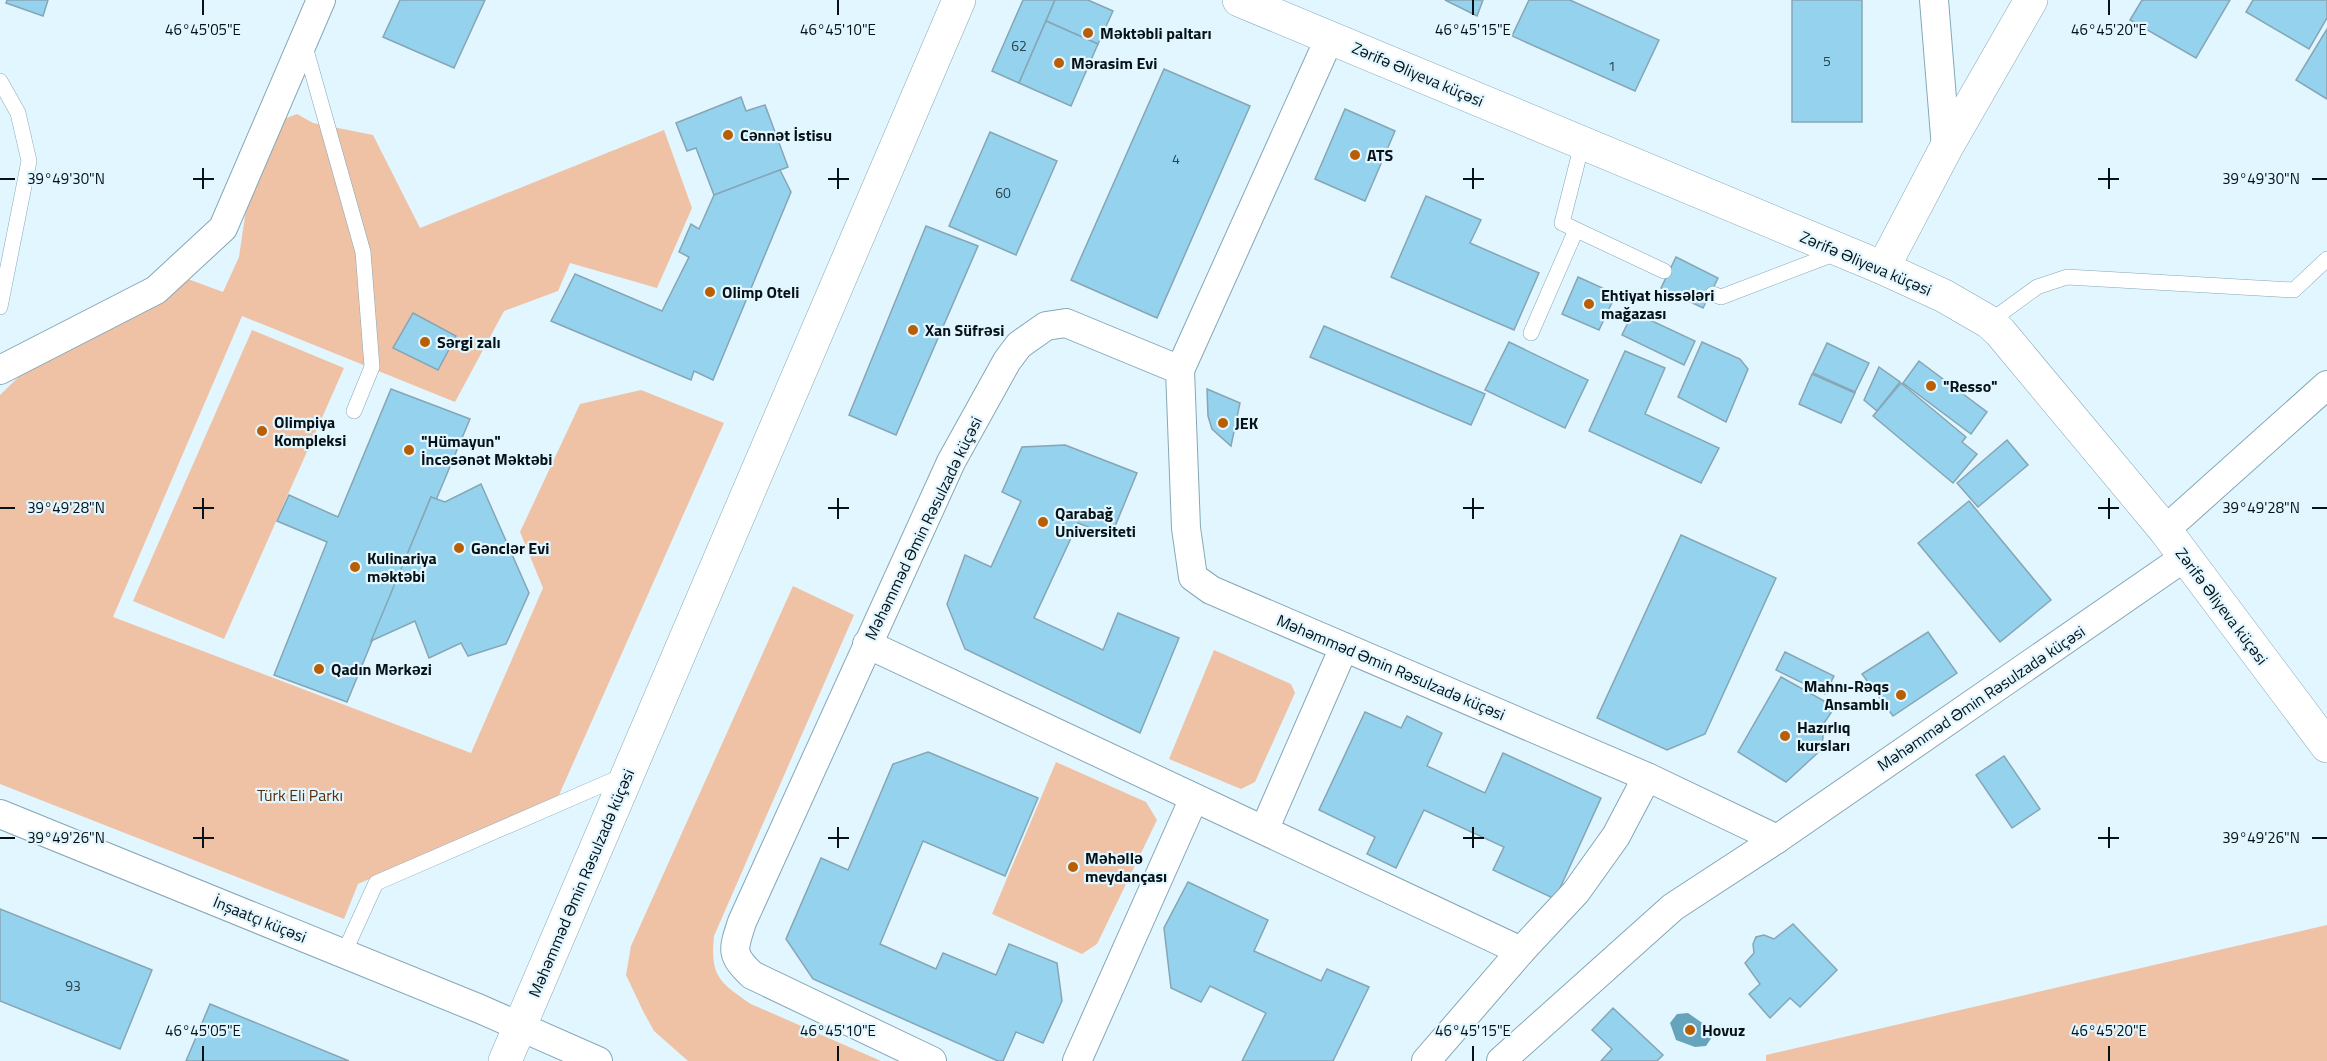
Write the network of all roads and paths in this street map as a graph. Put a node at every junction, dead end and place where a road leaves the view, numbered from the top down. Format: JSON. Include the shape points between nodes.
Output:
{"nodes":[{"id":1,"x":321,"y":0,"type":"edge"},
{"id":2,"x":959,"y":0,"type":"edge"},
{"id":3,"x":1239,"y":0,"type":"edge"},
{"id":4,"x":1934,"y":0,"type":"edge"},
{"id":5,"x":2031,"y":0,"type":"edge"},
{"id":6,"x":1330,"y":37,"type":"junction"},
{"id":7,"x":303,"y":40,"type":"junction"},
{"id":8,"x":0,"y":81,"type":"edge"},
{"id":9,"x":1582,"y":144,"type":"junction"},
{"id":10,"x":1946,"y":148,"type":"junction"},
{"id":11,"x":1576,"y":230,"type":"junction"},
{"id":12,"x":1840,"y":252,"type":"junction"},
{"id":13,"x":2327,"y":259,"type":"edge"},
{"id":14,"x":1883,"y":268,"type":"junction"},
{"id":15,"x":1664,"y":271,"type":"dead end"},
{"id":16,"x":1713,"y":294,"type":"dead end"},
{"id":17,"x":0,"y":307,"type":"edge"},
{"id":18,"x":1989,"y":322,"type":"junction"},
{"id":19,"x":1531,"y":333,"type":"dead end"},
{"id":20,"x":0,"y":370,"type":"edge"},
{"id":21,"x":1180,"y":370,"type":"junction"},
{"id":22,"x":2327,"y":385,"type":"edge"},
{"id":23,"x":354,"y":411,"type":"dead end"},
{"id":24,"x":2165,"y":530,"type":"junction"},
{"id":25,"x":2185,"y":557,"type":"junction"},
{"id":26,"x":867,"y":644,"type":"junction"},
{"id":27,"x":1344,"y":647,"type":"junction"},
{"id":28,"x":2327,"y":746,"type":"edge"},
{"id":29,"x":628,"y":774,"type":"junction"},
{"id":30,"x":1647,"y":777,"type":"junction"},
{"id":31,"x":1194,"y":798,"type":"junction"},
{"id":32,"x":0,"y":814,"type":"edge"},
{"id":33,"x":1265,"y":828,"type":"junction"},
{"id":34,"x":1777,"y":839,"type":"junction"},
{"id":35,"x":1521,"y":951,"type":"junction"},
{"id":36,"x":344,"y":953,"type":"junction"},
{"id":37,"x":520,"y":1026,"type":"junction"},
{"id":38,"x":505,"y":1061,"type":"edge"},
{"id":39,"x":598,"y":1061,"type":"edge"},
{"id":40,"x":932,"y":1061,"type":"edge"},
{"id":41,"x":1077,"y":1061,"type":"edge"},
{"id":42,"x":1426,"y":1061,"type":"edge"},
{"id":43,"x":1502,"y":1061,"type":"edge"}],
"edges":[{"from":1,"to":7,"type":"street"},
{"from":2,"to":29,"type":"main road","name":"Məhəmməd Əmin Rəsulzadə küçəsi"},
{"from":3,"to":6,"type":"main road","name":"Zərifə Əliyeva küçəsi"},
{"from":4,"to":10,"type":"street"},
{"from":5,"to":10,"type":"main road"},
{"from":6,"to":9,"type":"main road","name":"Zərifə Əliyeva küçəsi"},
{"from":6,"to":21,"type":"street"},
{"from":7,"to":20,"type":"street","via":[[223,228],[156,290]]},
{"from":7,"to":23,"type":"lane","via":[[363,252],[372,367]]},
{"from":8,"to":17,"type":"lane","via":[[18,113],[29,161]]},
{"from":9,"to":11,"type":"lane","via":[[1562,223]]},
{"from":9,"to":12,"type":"main road","name":"Zərifə Əliyeva küçəsi"},
{"from":10,"to":14,"type":"main road"},
{"from":11,"to":15,"type":"lane"},
{"from":11,"to":19,"type":"lane"},
{"from":12,"to":14,"type":"main road","name":"Zərifə Əliyeva küçəsi"},
{"from":12,"to":16,"type":"lane","via":[[1720,297]]},
{"from":13,"to":18,"type":"lane","via":[[2294,290],[2067,276],[2037,287]]},
{"from":14,"to":18,"type":"main road","name":"Zərifə Əliyeva küçəsi"},
{"from":18,"to":24,"type":"main road","name":"Zərifə Əliyeva küçəsi"},
{"from":21,"to":26,"type":"street","name":"Məhəmməd Əmin Rəsulzadə küçəsi","via":[[1066,323],[1046,326],[1018,345],[951,462]]},
{"from":21,"to":27,"type":"street","name":"Məhəmməd Əmin Rəsulzadə küçəsi","via":[[1186,528],[1193,577],[1211,590]]},
{"from":22,"to":24,"type":"street"},
{"from":24,"to":25,"type":"main road","name":"Zərifə Əliyeva küçəsi"},
{"from":25,"to":28,"type":"main road","name":"Zərifə Əliyeva küçəsi"},
{"from":25,"to":34,"type":"street","name":"Məhəmməd Əmin Rəsulzadə küçəsi"},
{"from":26,"to":31,"type":"street"},
{"from":26,"to":40,"type":"street","name":"Məhəmməd Əmin Rəsulzadə küçəsi","via":[[734,946],[737,961],[752,975]]},
{"from":27,"to":30,"type":"street","name":"Məhəmməd Əmin Rəsulzadə küçəsi"},
{"from":27,"to":33,"type":"street"},
{"from":29,"to":36,"type":"lane","via":[[376,883]]},
{"from":29,"to":37,"type":"main road","name":"Məhəmməd Əmin Rəsulzadə küçəsi"},
{"from":30,"to":34,"type":"street","name":"Məhəmməd Əmin Rəsulzadə küçəsi"},
{"from":30,"to":35,"type":"street","via":[[1616,836],[1576,892]]},
{"from":31,"to":33,"type":"street"},
{"from":31,"to":41,"type":"street"},
{"from":32,"to":36,"type":"street","name":"İnşaatçı küçəsi"},
{"from":33,"to":35,"type":"street"},
{"from":34,"to":43,"type":"street","name":"Məhəmməd Əmin Rəsulzadə küçəsi","via":[[1673,907]]},
{"from":35,"to":42,"type":"street"},
{"from":36,"to":37,"type":"street","name":"İnşaatçı küçəsi"},
{"from":37,"to":38,"type":"main road","name":"Məhəmməd Əmin Rəsulzadə küçəsi"},
{"from":37,"to":39,"type":"street"}]}
